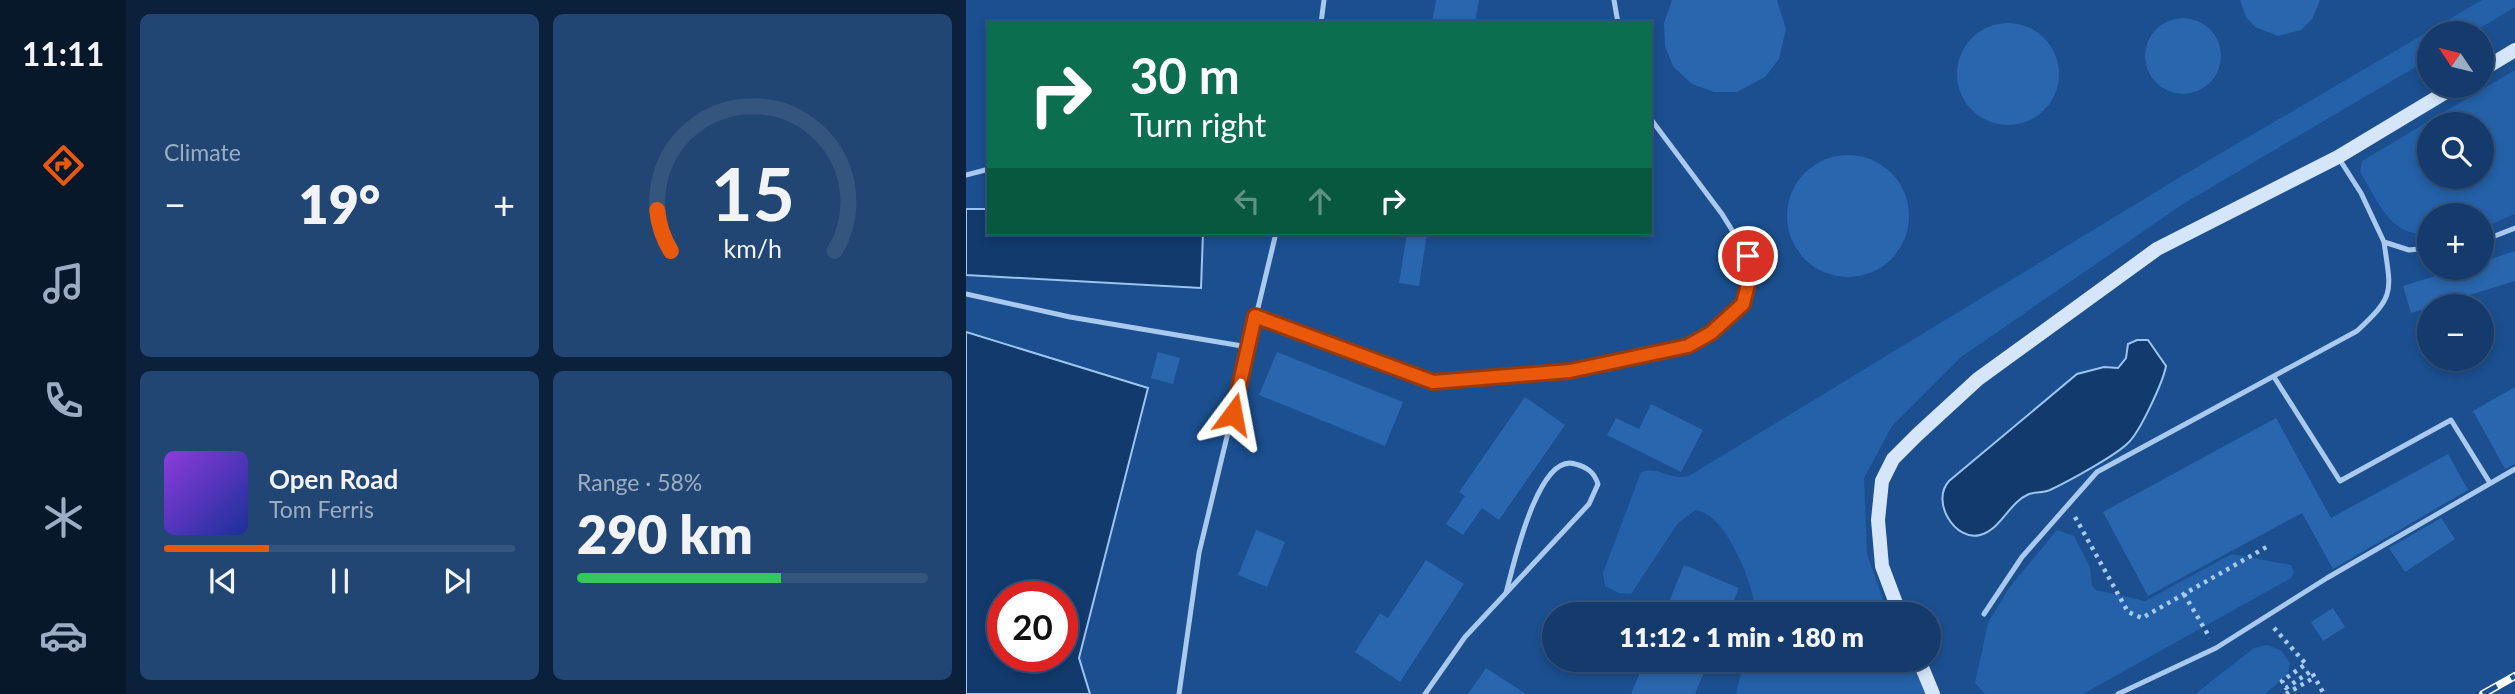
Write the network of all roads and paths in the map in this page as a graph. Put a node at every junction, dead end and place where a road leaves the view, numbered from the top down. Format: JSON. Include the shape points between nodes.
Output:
{"nodes":[{"id":1,"x":1324,"y":0,"type":"edge"},
{"id":2,"x":1614,"y":0,"type":"edge"},
{"id":3,"x":1321,"y":21,"type":"edge"},
{"id":4,"x":1618,"y":21,"type":"edge"},
{"id":5,"x":2515,"y":50,"type":"edge"},
{"id":6,"x":2494,"y":63,"type":"edge"},
{"id":7,"x":2436,"y":98,"type":"edge"},
{"id":8,"x":1652,"y":121,"type":"edge"},
{"id":9,"x":2338,"y":157,"type":"junction"},
{"id":10,"x":987,"y":170,"type":"edge"},
{"id":11,"x":966,"y":175,"type":"edge"},
{"id":12,"x":2515,"y":228,"type":"edge"},
{"id":13,"x":1275,"y":235,"type":"edge"},
{"id":14,"x":2494,"y":236,"type":"edge"},
{"id":15,"x":2384,"y":242,"type":"junction"},
{"id":16,"x":2417,"y":249,"type":"edge"},
{"id":17,"x":966,"y":294,"type":"edge"},
{"id":18,"x":1255,"y":316,"type":"junction"},
{"id":19,"x":1248,"y":347,"type":"junction"},
{"id":20,"x":2274,"y":377,"type":"junction"},
{"id":21,"x":2515,"y":469,"type":"edge"},
{"id":22,"x":2490,"y":483,"type":"junction"},
{"id":23,"x":2067,"y":505,"type":"junction"},
{"id":24,"x":2270,"y":544,"type":"dead end"},
{"id":25,"x":1506,"y":593,"type":"junction"},
{"id":26,"x":2184,"y":594,"type":"junction"},
{"id":27,"x":1896,"y":602,"type":"edge"},
{"id":28,"x":1984,"y":614,"type":"dead end"},
{"id":29,"x":2280,"y":634,"type":"dead end"},
{"id":30,"x":2216,"y":648,"type":"junction"},
{"id":31,"x":1924,"y":672,"type":"edge"},
{"id":32,"x":2315,"y":677,"type":"junction"},
{"id":33,"x":1179,"y":694,"type":"edge"},
{"id":34,"x":1425,"y":694,"type":"edge"},
{"id":35,"x":1933,"y":694,"type":"edge"},
{"id":36,"x":2118,"y":694,"type":"edge"},
{"id":37,"x":2286,"y":694,"type":"edge"},
{"id":38,"x":2324,"y":694,"type":"edge"}],
"edges":[{"from":1,"to":3,"type":"lane"},
{"from":2,"to":4,"type":"lane"},
{"from":5,"to":6,"type":"street"},
{"from":7,"to":9,"type":"street"},
{"from":8,"to":18,"type":"lane","via":[[1748,256],[1743,304],[1711,333],[1688,346],[1570,371],[1433,382]]},
{"from":9,"to":15,"type":"lane"},
{"from":9,"to":27,"type":"street","via":[[2157,249],[1978,379],[1893,459],[1882,481],[1878,520],[1882,566]]},
{"from":10,"to":11,"type":"lane"},
{"from":12,"to":14,"type":"lane"},
{"from":13,"to":18,"type":"lane"},
{"from":15,"to":16,"type":"lane"},
{"from":15,"to":20,"type":"lane","via":[[2390,289],[2382,308],[2357,331]]},
{"from":17,"to":19,"type":"lane"},
{"from":18,"to":19,"type":"lane"},
{"from":19,"to":33,"type":"lane","via":[[1199,553]]},
{"from":20,"to":22,"type":"lane","via":[[2340,481],[2451,420]]},
{"from":20,"to":23,"type":"lane","via":[[2097,472]]},
{"from":21,"to":22,"type":"lane"},
{"from":22,"to":30,"type":"lane"},
{"from":23,"to":26,"type":"path","via":[[2128,612],[2142,618]]},
{"from":23,"to":28,"type":"lane","via":[[2022,557]]},
{"from":24,"to":26,"type":"path"},
{"from":25,"to":25,"type":"lane","via":[[1589,504],[1598,484],[1583,466],[1558,464],[1546,480],[1520,540]]},
{"from":25,"to":34,"type":"lane","via":[[1465,637]]},
{"from":26,"to":30,"type":"path"},
{"from":29,"to":32,"type":"path","via":[[2306,664],[2282,681],[2286,688],[2311,671]]},
{"from":30,"to":36,"type":"lane"},
{"from":31,"to":35,"type":"street"},
{"from":32,"to":37,"type":"path"},
{"from":32,"to":38,"type":"path"}]}
